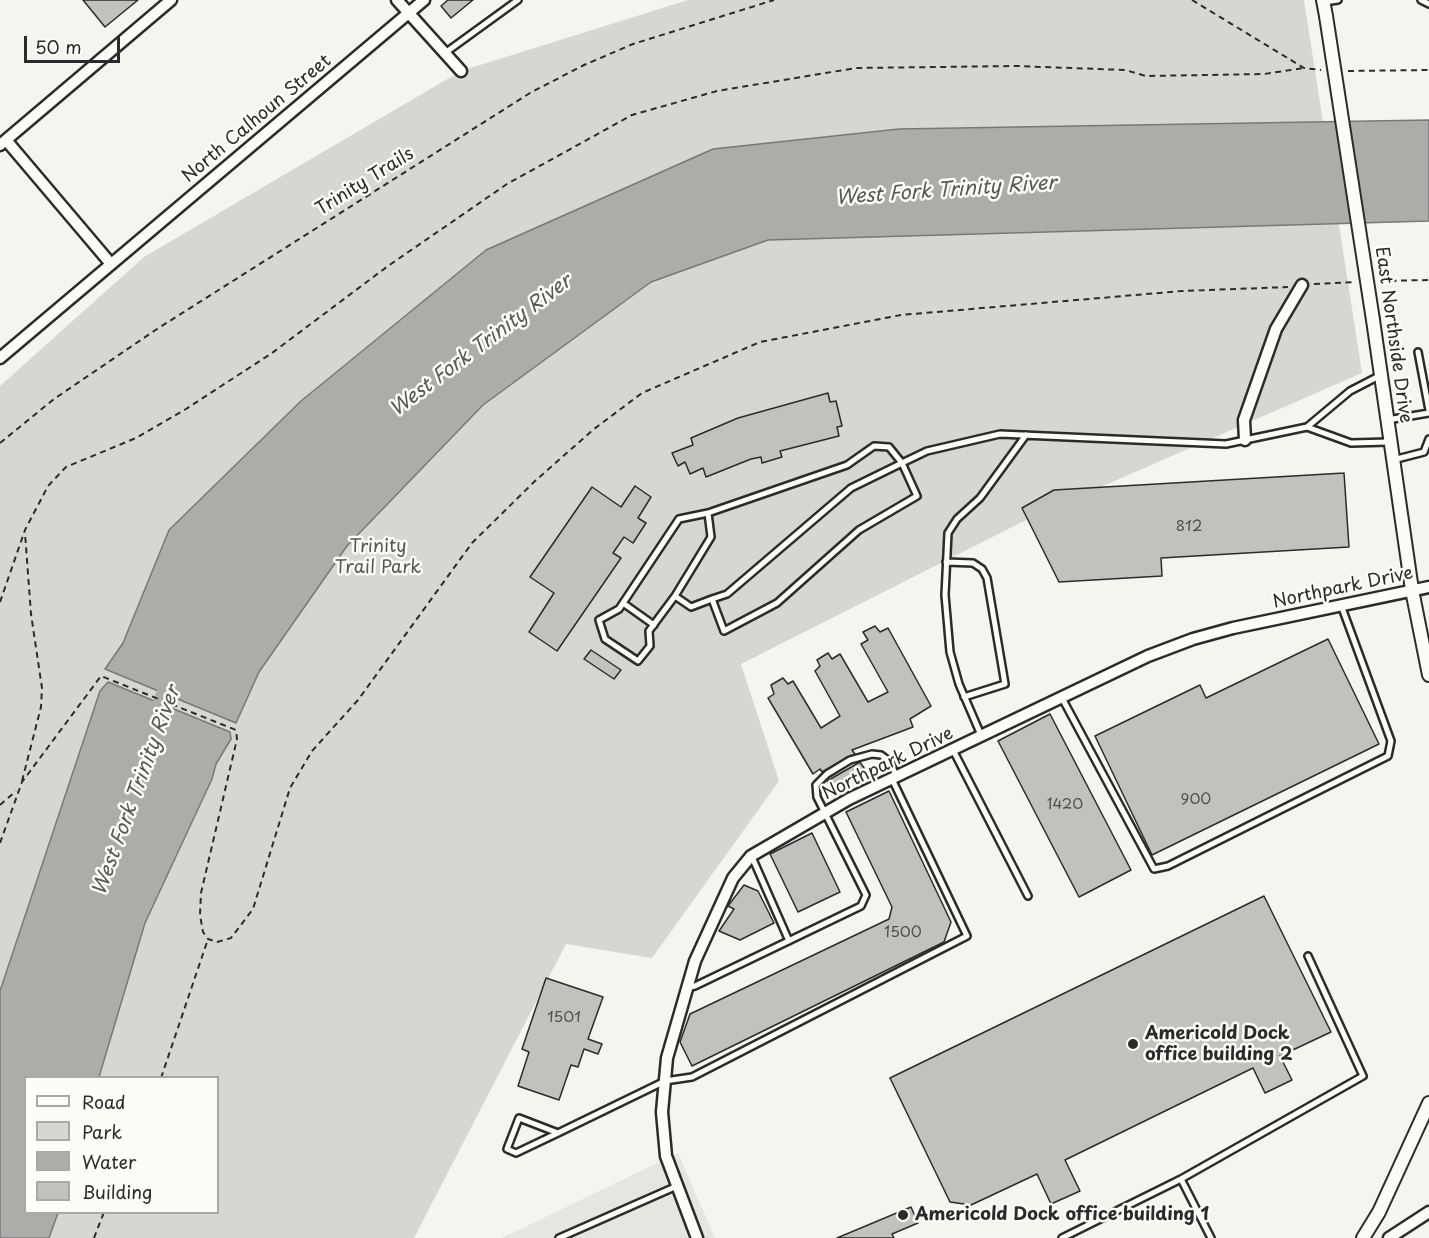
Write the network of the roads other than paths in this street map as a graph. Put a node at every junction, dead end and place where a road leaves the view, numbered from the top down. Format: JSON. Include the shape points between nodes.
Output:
{"nodes":[{"id":1,"x":171,"y":0,"type":"edge"},
{"id":2,"x":397,"y":0,"type":"edge"},
{"id":3,"x":424,"y":0,"type":"edge"},
{"id":4,"x":518,"y":0,"type":"edge"},
{"id":5,"x":1338,"y":0,"type":"edge"},
{"id":6,"x":1421,"y":0,"type":"edge"},
{"id":7,"x":1323,"y":1,"type":"edge"},
{"id":8,"x":1429,"y":4,"type":"edge"},
{"id":9,"x":408,"y":13,"type":"junction"},
{"id":10,"x":445,"y":53,"type":"junction"},
{"id":11,"x":461,"y":71,"type":"dead end"},
{"id":12,"x":3,"y":143,"type":"edge"},
{"id":13,"x":111,"y":264,"type":"junction"},
{"id":14,"x":1302,"y":285,"type":"dead end"},
{"id":15,"x":1418,"y":352,"type":"dead end"},
{"id":16,"x":0,"y":358,"type":"edge"},
{"id":17,"x":1381,"y":376,"type":"junction"},
{"id":18,"x":1429,"y":411,"type":"edge"},
{"id":19,"x":1388,"y":420,"type":"junction"},
{"id":20,"x":1307,"y":427,"type":"junction"},
{"id":21,"x":1026,"y":435,"type":"junction"},
{"id":22,"x":1429,"y":439,"type":"edge"},
{"id":23,"x":1245,"y":440,"type":"junction"},
{"id":24,"x":1391,"y":442,"type":"junction"},
{"id":25,"x":1393,"y":460,"type":"junction"},
{"id":26,"x":902,"y":463,"type":"junction"},
{"id":27,"x":708,"y":513,"type":"junction"},
{"id":28,"x":946,"y":562,"type":"junction"},
{"id":29,"x":1429,"y":587,"type":"edge"},
{"id":30,"x":1412,"y":590,"type":"junction"},
{"id":31,"x":675,"y":596,"type":"junction"},
{"id":32,"x":712,"y":599,"type":"junction"},
{"id":33,"x":623,"y":603,"type":"junction"},
{"id":34,"x":1341,"y":605,"type":"junction"},
{"id":35,"x":654,"y":625,"type":"junction"},
{"id":36,"x":1429,"y":675,"type":"edge"},
{"id":37,"x":964,"y":697,"type":"junction"},
{"id":38,"x":1062,"y":698,"type":"junction"},
{"id":39,"x":981,"y":736,"type":"junction"},
{"id":40,"x":953,"y":750,"type":"junction"},
{"id":41,"x":894,"y":778,"type":"junction"},
{"id":42,"x":825,"y":813,"type":"junction"},
{"id":43,"x":751,"y":856,"type":"junction"},
{"id":44,"x":1029,"y":896,"type":"dead end"},
{"id":45,"x":789,"y":941,"type":"junction"},
{"id":46,"x":1308,"y":956,"type":"dead end"},
{"id":47,"x":686,"y":988,"type":"junction"},
{"id":48,"x":664,"y":1081,"type":"junction"},
{"id":49,"x":1429,"y":1103,"type":"edge"},
{"id":50,"x":558,"y":1133,"type":"junction"},
{"id":51,"x":1180,"y":1179,"type":"junction"},
{"id":52,"x":677,"y":1186,"type":"junction"},
{"id":53,"x":1429,"y":1212,"type":"edge"},
{"id":54,"x":559,"y":1238,"type":"edge"},
{"id":55,"x":697,"y":1238,"type":"edge"},
{"id":56,"x":1062,"y":1238,"type":"edge"},
{"id":57,"x":1211,"y":1238,"type":"edge"},
{"id":58,"x":1363,"y":1238,"type":"edge"},
{"id":59,"x":1389,"y":1238,"type":"edge"}],
"edges":[{"from":1,"to":12,"type":"street"},
{"from":2,"to":9,"type":"street"},
{"from":3,"to":9,"type":"street","name":"North Calhoun Street"},
{"from":4,"to":10,"type":"lane"},
{"from":5,"to":7,"type":"lane"},
{"from":6,"to":8,"type":"lane"},
{"from":7,"to":17,"type":"street","name":"East Northside Drive","bridge":true},
{"from":9,"to":10,"type":"street"},
{"from":9,"to":13,"type":"street","name":"North Calhoun Street"},
{"from":10,"to":11,"type":"street"},
{"from":12,"to":13,"type":"street"},
{"from":13,"to":16,"type":"street","name":"North Calhoun Street"},
{"from":14,"to":23,"type":"street","via":[[1276,329],[1244,420]]},
{"from":15,"to":18,"type":"lane"},
{"from":17,"to":19,"type":"street","name":"East Northside Drive"},
{"from":17,"to":20,"type":"lane","via":[[1350,391]]},
{"from":18,"to":19,"type":"lane"},
{"from":19,"to":24,"type":"street","name":"East Northside Drive"},
{"from":20,"to":23,"type":"lane"},
{"from":20,"to":24,"type":"lane","via":[[1351,443]]},
{"from":21,"to":23,"type":"lane","via":[[1226,444]]},
{"from":21,"to":26,"type":"lane","via":[[1000,434],[927,451]]},
{"from":21,"to":28,"type":"lane","via":[[980,498],[948,533]]},
{"from":22,"to":25,"type":"lane","via":[[1424,452]]},
{"from":24,"to":25,"type":"street","name":"East Northside Drive"},
{"from":25,"to":30,"type":"street","name":"East Northside Drive"},
{"from":26,"to":27,"type":"lane","via":[[889,447],[874,446],[847,465]]},
{"from":26,"to":32,"type":"lane","via":[[851,488],[727,594]]},
{"from":26,"to":32,"type":"lane","via":[[917,496],[859,530],[777,603],[724,631]]},
{"from":27,"to":31,"type":"lane","via":[[711,537]]},
{"from":27,"to":33,"type":"lane","via":[[679,519]]},
{"from":28,"to":37,"type":"lane","via":[[950,652]]},
{"from":28,"to":37,"type":"lane","via":[[973,563],[987,578],[1005,684]]},
{"from":29,"to":30,"type":"street","name":"Northpark Drive"},
{"from":30,"to":34,"type":"street","name":"Northpark Drive"},
{"from":30,"to":36,"type":"street","name":"East Northside Drive"},
{"from":31,"to":32,"type":"lane","via":[[691,607]]},
{"from":31,"to":35,"type":"lane"},
{"from":33,"to":35,"type":"lane"},
{"from":33,"to":35,"type":"lane","via":[[599,620],[605,639],[638,661],[650,646],[649,631]]},
{"from":34,"to":38,"type":"street","name":"Northpark Drive","via":[[1193,639]]},
{"from":34,"to":38,"type":"lane","via":[[1391,741],[1388,756],[1168,866],[1154,869]]},
{"from":37,"to":39,"type":"lane"},
{"from":38,"to":39,"type":"street","name":"Northpark Drive"},
{"from":39,"to":40,"type":"street","name":"Northpark Drive"},
{"from":40,"to":41,"type":"street","name":"Northpark Drive"},
{"from":40,"to":44,"type":"lane"},
{"from":41,"to":42,"type":"street","name":"Northpark Drive"},
{"from":41,"to":42,"type":"lane","via":[[889,761],[881,755],[850,760],[816,785],[817,798]]},
{"from":41,"to":48,"type":"lane","via":[[967,936],[692,1077]]},
{"from":42,"to":43,"type":"street","name":"Northpark Drive"},
{"from":42,"to":45,"type":"lane","via":[[866,896],[861,906]]},
{"from":43,"to":45,"type":"lane"},
{"from":43,"to":47,"type":"street","name":"Northpark Drive","via":[[733,878],[716,911]]},
{"from":45,"to":47,"type":"lane"},
{"from":46,"to":51,"type":"lane","via":[[1363,1076]]},
{"from":47,"to":48,"type":"street","name":"Northpark Drive"},
{"from":48,"to":50,"type":"lane"},
{"from":48,"to":52,"type":"street","name":"Northpark Drive","via":[[666,1156]]},
{"from":49,"to":58,"type":"street"},
{"from":50,"to":50,"type":"lane","via":[[516,1153],[507,1149],[519,1118]]},
{"from":51,"to":56,"type":"lane"},
{"from":51,"to":57,"type":"lane"},
{"from":52,"to":54,"type":"lane"},
{"from":52,"to":55,"type":"street","name":"Northpark Drive"},
{"from":53,"to":59,"type":"street"}]}
